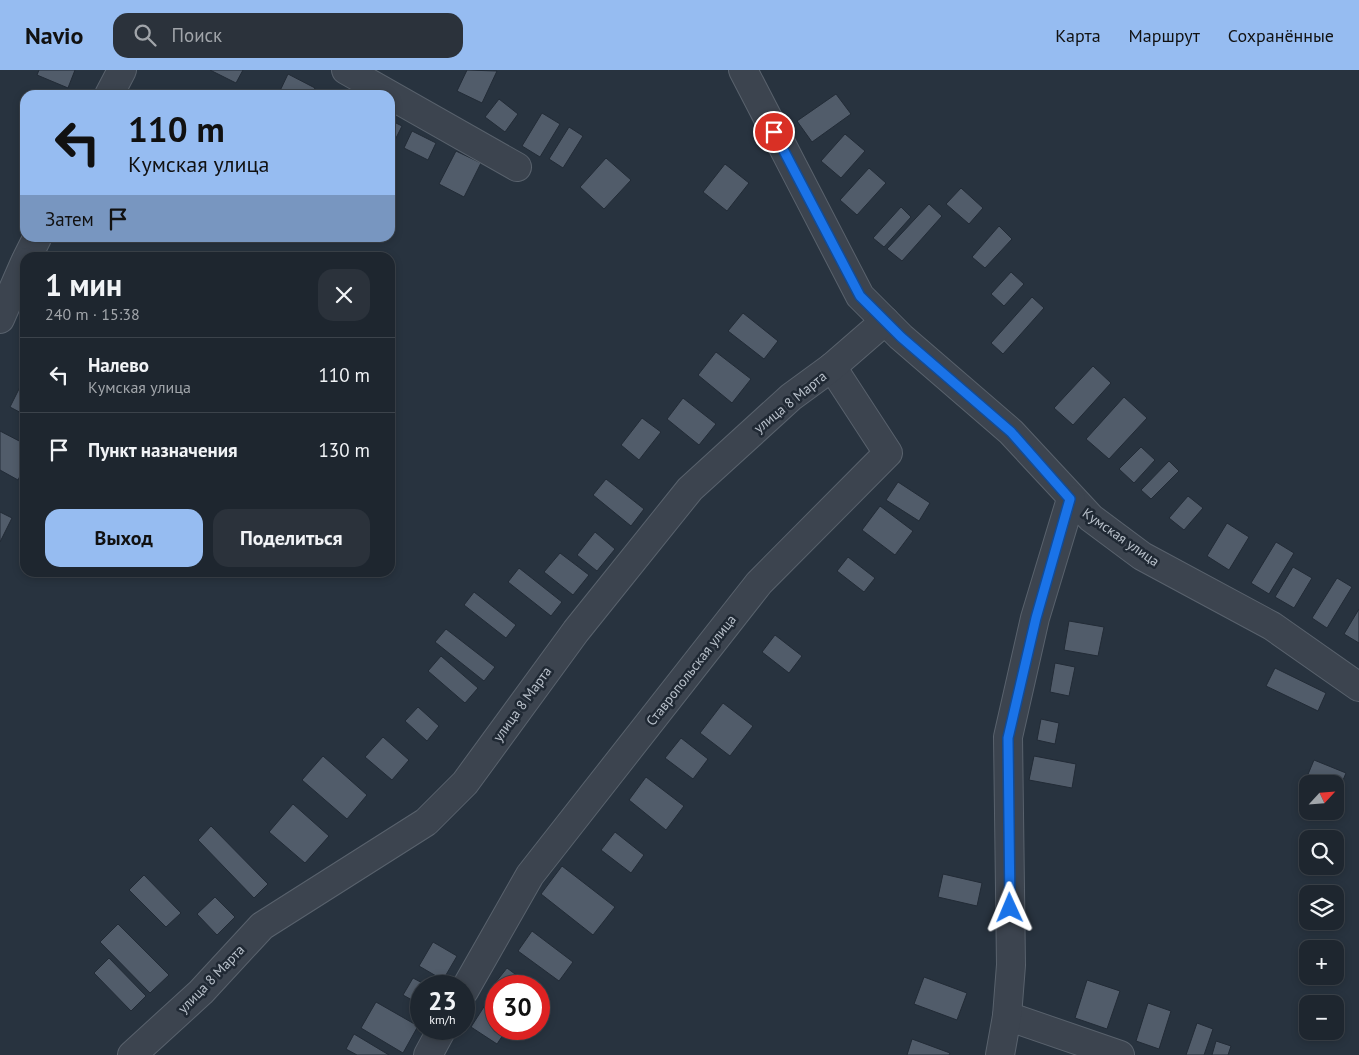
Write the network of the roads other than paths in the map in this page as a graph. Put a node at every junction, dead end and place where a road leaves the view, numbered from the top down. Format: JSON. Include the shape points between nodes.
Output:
{"nodes":[{"id":1,"x":122,"y":70,"type":"edge"},
{"id":2,"x":346,"y":70,"type":"edge"},
{"id":3,"x":743,"y":70,"type":"edge"},
{"id":4,"x":112,"y":90,"type":"edge"},
{"id":5,"x":382,"y":90,"type":"edge"},
{"id":6,"x":395,"y":98,"type":"edge"},
{"id":7,"x":517,"y":166,"type":"dead end"},
{"id":8,"x":20,"y":273,"type":"edge"},
{"id":9,"x":0,"y":318,"type":"edge"},
{"id":10,"x":885,"y":321,"type":"junction"},
{"id":11,"x":832,"y":367,"type":"junction"},
{"id":12,"x":1070,"y":499,"type":"junction"},
{"id":13,"x":1359,"y":687,"type":"edge"},
{"id":14,"x":473,"y":975,"type":"edge"},
{"id":15,"x":1007,"y":1016,"type":"junction"},
{"id":16,"x":436,"y":1040,"type":"edge"},
{"id":17,"x":132,"y":1055,"type":"edge"},
{"id":18,"x":428,"y":1055,"type":"edge"},
{"id":19,"x":1000,"y":1055,"type":"edge"},
{"id":20,"x":1120,"y":1055,"type":"edge"}],
"edges":[{"from":1,"to":4,"type":"street"},
{"from":2,"to":5,"type":"street"},
{"from":3,"to":10,"type":"street","name":"Кумская улица","via":[[860,296]]},
{"from":6,"to":7,"type":"street"},
{"from":8,"to":9,"type":"street"},
{"from":10,"to":11,"type":"street","name":"улица 8 Марта"},
{"from":10,"to":12,"type":"street","name":"Кумская улица","via":[[1011,432]]},
{"from":11,"to":14,"type":"street","name":"Ставропольская улица","via":[[888,454],[747,599],[530,875]]},
{"from":11,"to":17,"type":"street","name":"улица 8 Марта","via":[[791,397],[690,489],[576,631],[465,783],[426,822],[262,926],[201,992]]},
{"from":12,"to":13,"type":"street","name":"Кумская улица","via":[[1142,556],[1272,626]]},
{"from":12,"to":15,"type":"street","via":[[1036,618],[1008,738],[1011,964]]},
{"from":15,"to":19,"type":"street"},
{"from":15,"to":20,"type":"street"},
{"from":16,"to":18,"type":"street"}]}
